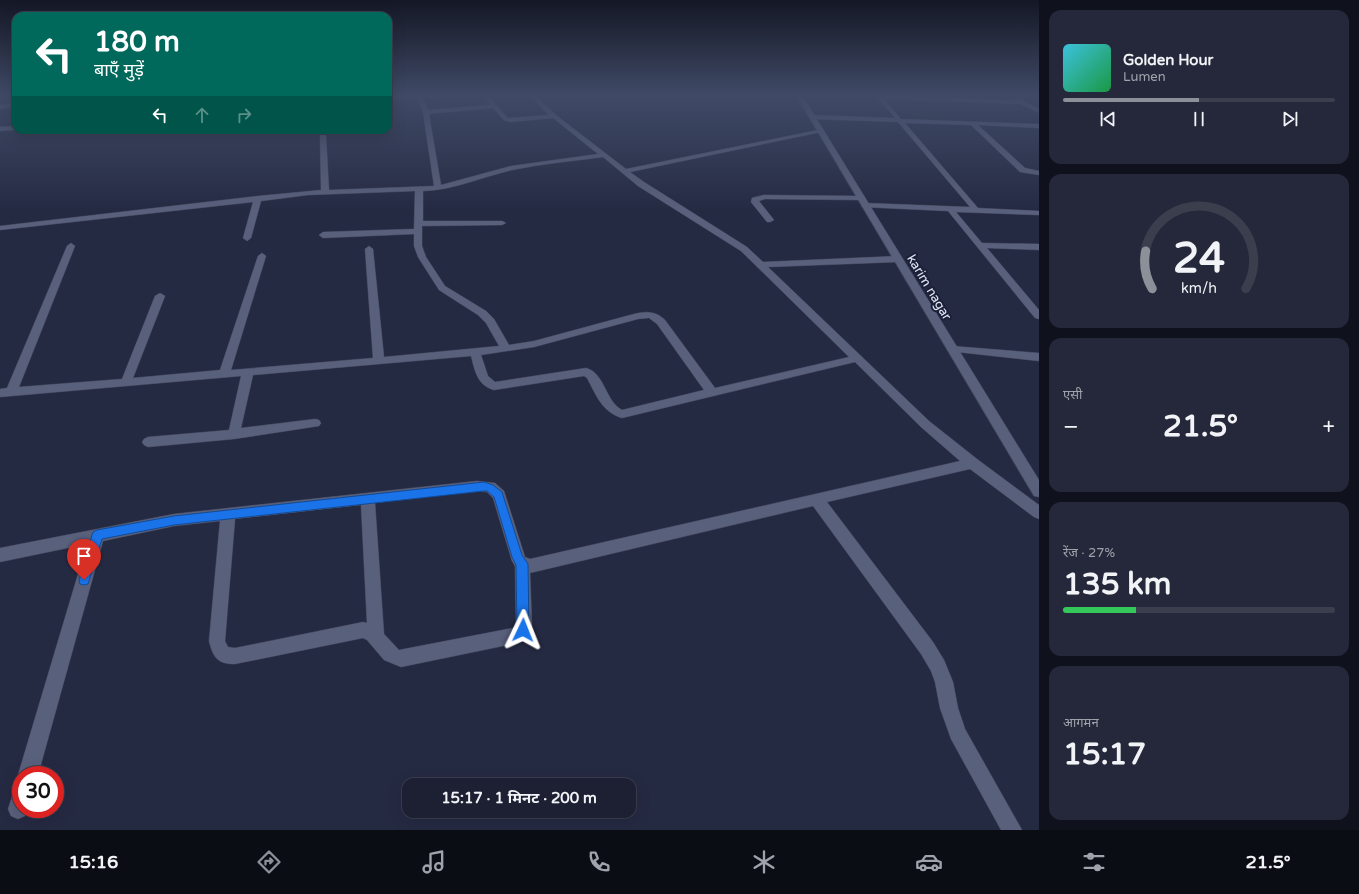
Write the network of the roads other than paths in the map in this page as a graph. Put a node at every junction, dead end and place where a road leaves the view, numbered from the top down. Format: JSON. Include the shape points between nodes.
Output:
{"nodes":[{"id":1,"x":429,"y":134,"type":"edge"},
{"id":2,"x":577,"y":134,"type":"edge"},
{"id":3,"x":802,"y":134,"type":"edge"},
{"id":4,"x":822,"y":134,"type":"edge"},
{"id":5,"x":911,"y":134,"type":"edge"},
{"id":6,"x":984,"y":134,"type":"edge"},
{"id":7,"x":323,"y":135,"type":"dead end"},
{"id":8,"x":604,"y":155,"type":"junction"},
{"id":9,"x":624,"y":171,"type":"junction"},
{"id":10,"x":1039,"y":173,"type":"edge"},
{"id":11,"x":438,"y":188,"type":"junction"},
{"id":12,"x":419,"y":189,"type":"junction"},
{"id":13,"x":325,"y":191,"type":"junction"},
{"id":14,"x":258,"y":198,"type":"junction"},
{"id":15,"x":863,"y":201,"type":"junction"},
{"id":16,"x":950,"y":209,"type":"junction"},
{"id":17,"x":976,"y":210,"type":"junction"},
{"id":18,"x":1039,"y":213,"type":"edge"},
{"id":19,"x":770,"y":220,"type":"dead end"},
{"id":20,"x":502,"y":223,"type":"dead end"},
{"id":21,"x":0,"y":228,"type":"edge"},
{"id":22,"x":418,"y":228,"type":"junction"},
{"id":23,"x":323,"y":235,"type":"dead end"},
{"id":24,"x":247,"y":238,"type":"dead end"},
{"id":25,"x":980,"y":245,"type":"junction"},
{"id":26,"x":71,"y":246,"type":"dead end"},
{"id":27,"x":1039,"y":246,"type":"edge"},
{"id":28,"x":369,"y":249,"type":"dead end"},
{"id":29,"x":262,"y":256,"type":"dead end"},
{"id":30,"x":898,"y":259,"type":"junction"},
{"id":31,"x":762,"y":265,"type":"junction"},
{"id":32,"x":160,"y":296,"type":"dead end"},
{"id":33,"x":1039,"y":316,"type":"edge"},
{"id":34,"x":952,"y":349,"type":"junction"},
{"id":35,"x":506,"y":350,"type":"junction"},
{"id":36,"x":475,"y":353,"type":"junction"},
{"id":37,"x":1039,"y":357,"type":"edge"},
{"id":38,"x":858,"y":358,"type":"junction"},
{"id":39,"x":379,"y":361,"type":"junction"},
{"id":40,"x":248,"y":372,"type":"junction"},
{"id":41,"x":224,"y":374,"type":"junction"},
{"id":42,"x":126,"y":382,"type":"junction"},
{"id":43,"x":12,"y":392,"type":"junction"},
{"id":44,"x":0,"y":393,"type":"edge"},
{"id":45,"x":712,"y":393,"type":"junction"},
{"id":46,"x":315,"y":423,"type":"dead end"},
{"id":47,"x":234,"y":434,"type":"junction"},
{"id":48,"x":148,"y":442,"type":"dead end"},
{"id":49,"x":972,"y":463,"type":"junction"},
{"id":50,"x":1039,"y":492,"type":"edge"},
{"id":51,"x":368,"y":498,"type":"junction"},
{"id":52,"x":816,"y":499,"type":"junction"},
{"id":53,"x":1039,"y":513,"type":"edge"},
{"id":54,"x":228,"y":514,"type":"junction"},
{"id":55,"x":97,"y":535,"type":"junction"},
{"id":56,"x":0,"y":555,"type":"edge"},
{"id":57,"x":522,"y":564,"type":"junction"},
{"id":58,"x":376,"y":638,"type":"junction"},
{"id":59,"x":31,"y":766,"type":"edge"},
{"id":60,"x":1012,"y":830,"type":"edge"}],
"edges":[{"from":1,"to":11,"type":"street"},
{"from":2,"to":8,"type":"street"},
{"from":3,"to":9,"type":"street"},
{"from":4,"to":15,"type":"street","name":"karim nagar"},
{"from":5,"to":17,"type":"street"},
{"from":6,"to":10,"type":"street","via":[[1023,170]]},
{"from":7,"to":13,"type":"street"},
{"from":8,"to":9,"type":"street"},
{"from":8,"to":11,"type":"street","via":[[511,168]]},
{"from":9,"to":31,"type":"street","via":[[648,189],[733,241]]},
{"from":11,"to":12,"type":"street"},
{"from":12,"to":13,"type":"street"},
{"from":12,"to":22,"type":"street"},
{"from":13,"to":14,"type":"street"},
{"from":14,"to":21,"type":"street"},
{"from":14,"to":24,"type":"street"},
{"from":15,"to":16,"type":"street"},
{"from":15,"to":19,"type":"street","via":[[764,197],[755,200]]},
{"from":15,"to":30,"type":"street","name":"karim nagar"},
{"from":16,"to":17,"type":"street"},
{"from":16,"to":25,"type":"street"},
{"from":17,"to":18,"type":"street"},
{"from":20,"to":22,"type":"street"},
{"from":22,"to":23,"type":"street"},
{"from":22,"to":35,"type":"street","via":[[420,253],[439,285],[486,316]]},
{"from":25,"to":27,"type":"street"},
{"from":25,"to":33,"type":"street"},
{"from":26,"to":43,"type":"street"},
{"from":28,"to":39,"type":"street"},
{"from":29,"to":41,"type":"street"},
{"from":30,"to":31,"type":"street"},
{"from":30,"to":34,"type":"street","name":"karim nagar"},
{"from":31,"to":38,"type":"street"},
{"from":32,"to":42,"type":"street"},
{"from":34,"to":37,"type":"street"},
{"from":34,"to":50,"type":"street","name":"karim nagar"},
{"from":35,"to":36,"type":"street"},
{"from":35,"to":45,"type":"street","via":[[648,314],[658,319]]},
{"from":36,"to":39,"type":"street"},
{"from":36,"to":45,"type":"street","via":[[483,379],[494,386],[586,372],[591,375],[610,408],[617,413],[627,414]]},
{"from":38,"to":45,"type":"street"},
{"from":38,"to":49,"type":"street","via":[[925,424]]},
{"from":39,"to":40,"type":"street"},
{"from":40,"to":41,"type":"street"},
{"from":40,"to":47,"type":"street"},
{"from":41,"to":42,"type":"street"},
{"from":42,"to":43,"type":"street"},
{"from":43,"to":44,"type":"street"},
{"from":46,"to":47,"type":"street"},
{"from":47,"to":48,"type":"street"},
{"from":49,"to":52,"type":"street"},
{"from":49,"to":53,"type":"street"},
{"from":51,"to":54,"type":"street"},
{"from":51,"to":57,"type":"street","via":[[477,486],[490,488],[501,500],[517,557]]},
{"from":51,"to":58,"type":"street"},
{"from":52,"to":57,"type":"street","via":[[530,566]]},
{"from":52,"to":60,"type":"street","via":[[935,660],[944,682],[957,733]]},
{"from":54,"to":55,"type":"street","via":[[174,520]]},
{"from":54,"to":58,"type":"street","via":[[217,641],[219,651],[225,656],[235,656],[363,630],[371,632]]},
{"from":55,"to":56,"type":"street"},
{"from":55,"to":59,"type":"street"},
{"from":57,"to":58,"type":"street","via":[[524,626],[517,635],[401,659],[393,657]]}]}
